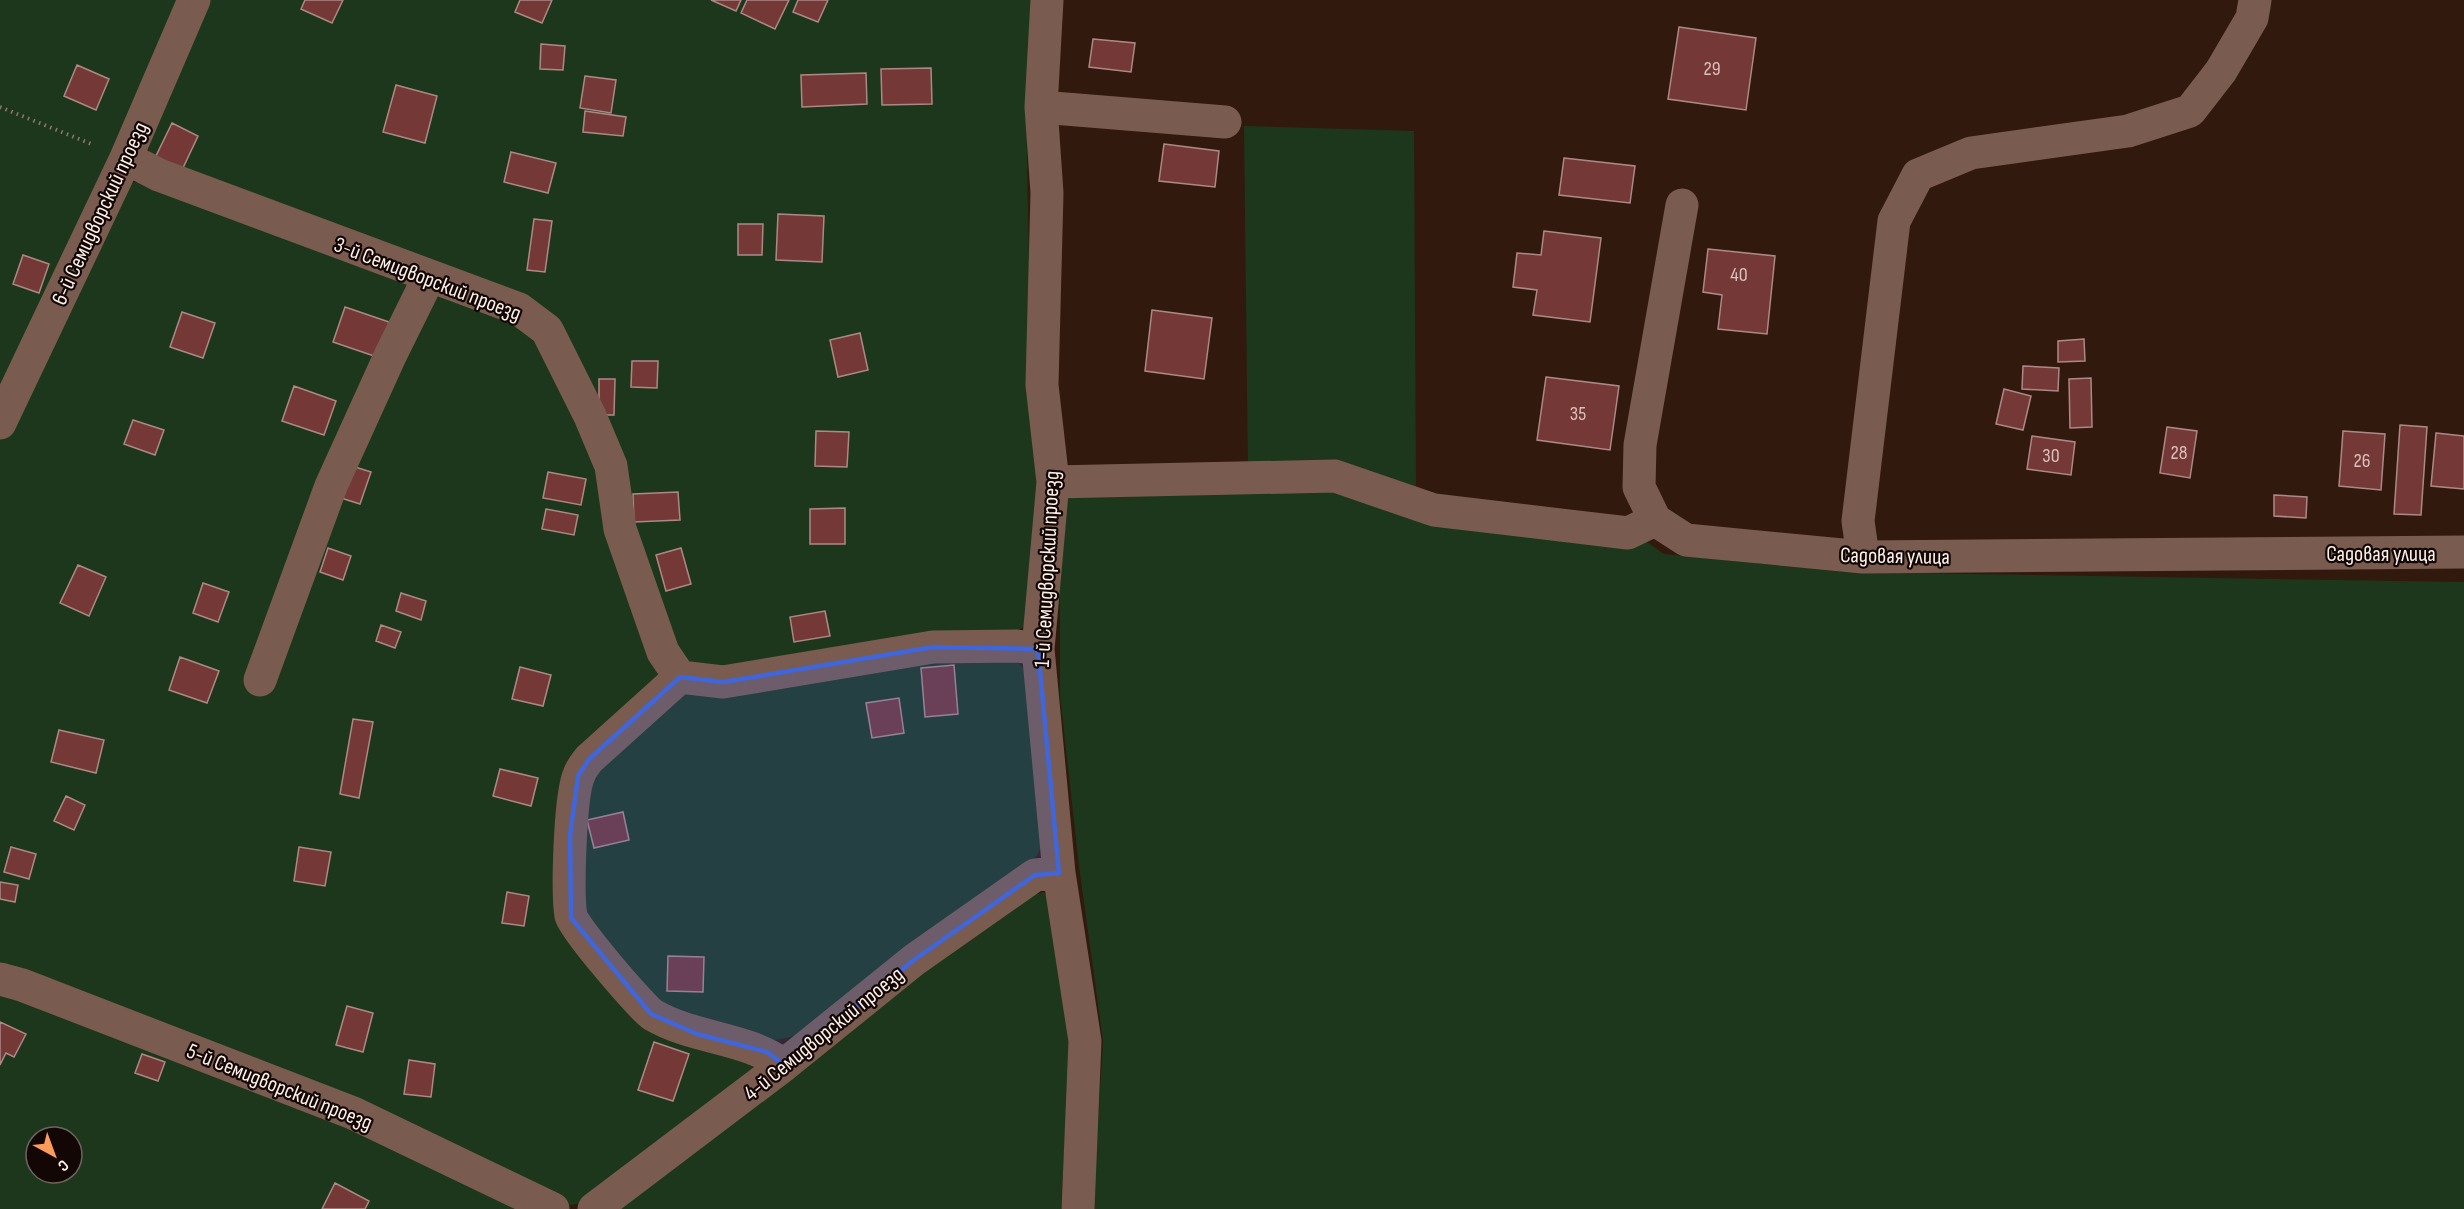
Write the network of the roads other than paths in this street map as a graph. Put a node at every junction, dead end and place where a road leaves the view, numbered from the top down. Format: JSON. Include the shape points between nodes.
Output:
{"nodes":[{"id":1,"x":194,"y":0,"type":"edge"},
{"id":2,"x":1047,"y":0,"type":"edge"},
{"id":3,"x":2255,"y":0,"type":"edge"},
{"id":4,"x":1041,"y":107,"type":"junction"},
{"id":5,"x":1226,"y":122,"type":"dead end"},
{"id":6,"x":126,"y":158,"type":"junction"},
{"id":7,"x":1682,"y":205,"type":"dead end"},
{"id":8,"x":429,"y":277,"type":"junction"},
{"id":9,"x":0,"y":423,"type":"edge"},
{"id":10,"x":1053,"y":482,"type":"junction"},
{"id":11,"x":1655,"y":520,"type":"junction"},
{"id":12,"x":2464,"y":552,"type":"edge"},
{"id":13,"x":1863,"y":557,"type":"junction"},
{"id":14,"x":1038,"y":649,"type":"junction"},
{"id":15,"x":680,"y":677,"type":"junction"},
{"id":16,"x":260,"y":681,"type":"dead end"},
{"id":17,"x":1059,"y":873,"type":"junction"},
{"id":18,"x":0,"y":979,"type":"edge"},
{"id":19,"x":784,"y":1065,"type":"junction"},
{"id":20,"x":553,"y":1209,"type":"edge"},
{"id":21,"x":594,"y":1209,"type":"edge"},
{"id":22,"x":1078,"y":1209,"type":"edge"}],
"edges":[{"from":1,"to":6,"type":"street","name":"6-й Семидворский проезд"},
{"from":2,"to":4,"type":"street","name":"1-й Семидворский проезд"},
{"from":3,"to":13,"type":"street","via":[[2252,18],[2221,71],[2190,111],[2128,131],[1971,153],[1918,175],[1894,221],[1858,521]]},
{"from":4,"to":5,"type":"street"},
{"from":4,"to":10,"type":"street","name":"1-й Семидворский проезд","via":[[1047,193],[1042,385]]},
{"from":6,"to":8,"type":"street","name":"3-й Семидворский проезд","via":[[159,175]]},
{"from":6,"to":9,"type":"street","name":"6-й Семидворский проезд"},
{"from":7,"to":11,"type":"street","via":[[1640,445],[1639,487]]},
{"from":8,"to":15,"type":"street","name":"3-й Семидворский проезд","via":[[519,309],[547,330],[611,466],[620,529],[663,652]]},
{"from":8,"to":16,"type":"street","via":[[331,486]]},
{"from":10,"to":11,"type":"street","via":[[1335,476],[1434,510],[1628,533]]},
{"from":10,"to":14,"type":"street","name":"1-й Семидворский проезд"},
{"from":11,"to":13,"type":"street","name":"Садовая улица","via":[[1686,540]]},
{"from":12,"to":13,"type":"street","name":"Садовая улица"},
{"from":14,"to":15,"type":"street","via":[[933,647],[723,682]]},
{"from":14,"to":17,"type":"street","name":"1-й Семидворский проезд"},
{"from":15,"to":19,"type":"street","via":[[589,759],[578,776],[570,835],[571,918],[651,1014],[697,1034],[767,1052]]},
{"from":17,"to":19,"type":"street","name":"4-й Семидворский проезд","via":[[1035,875],[914,960]]},
{"from":17,"to":22,"type":"street","name":"1-й Семидворский проезд","via":[[1085,1041]]},
{"from":18,"to":20,"type":"street","name":"5-й Семидворский проезд","via":[[353,1113]]},
{"from":19,"to":21,"type":"street","name":"4-й Семидворский проезд"}]}
